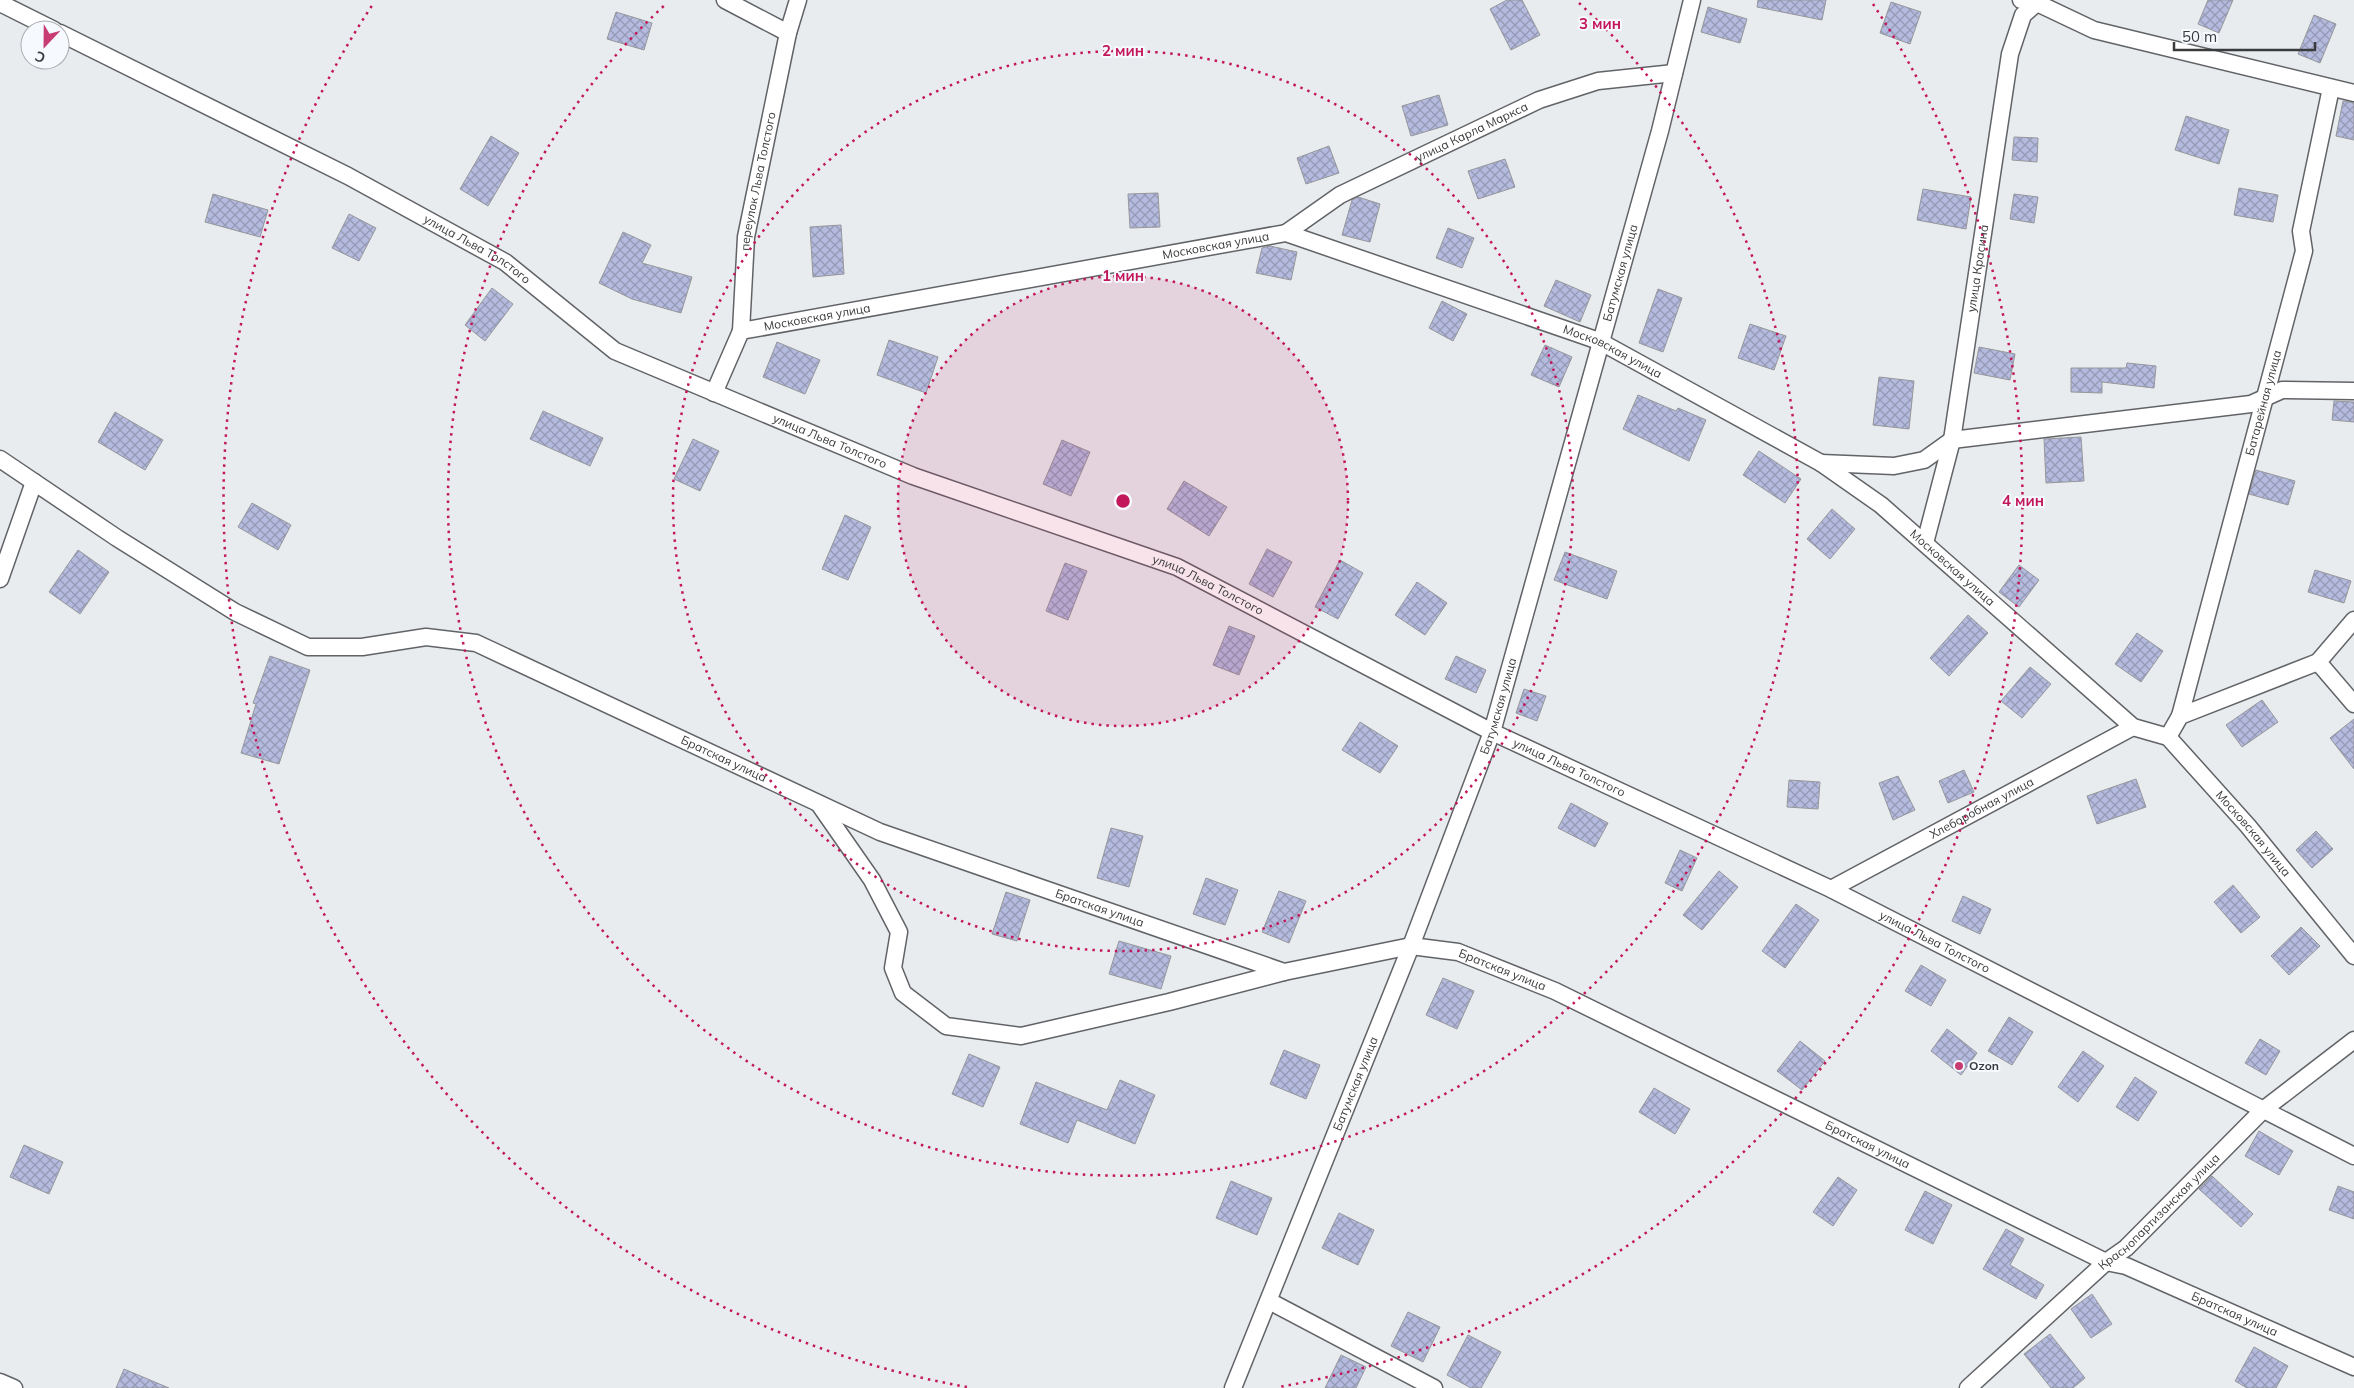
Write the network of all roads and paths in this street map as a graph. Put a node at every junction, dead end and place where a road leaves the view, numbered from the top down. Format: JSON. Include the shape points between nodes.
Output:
{"nodes":[{"id":1,"x":725,"y":0,"type":"edge"},
{"id":2,"x":798,"y":0,"type":"edge"},
{"id":3,"x":1692,"y":0,"type":"edge"},
{"id":4,"x":2020,"y":0,"type":"edge"},
{"id":5,"x":2039,"y":2,"type":"edge"},
{"id":6,"x":0,"y":3,"type":"edge"},
{"id":7,"x":34,"y":20,"type":"edge"},
{"id":8,"x":788,"y":33,"type":"junction"},
{"id":9,"x":70,"y":38,"type":"edge"},
{"id":10,"x":1674,"y":73,"type":"junction"},
{"id":11,"x":2331,"y":88,"type":"junction"},
{"id":12,"x":2354,"y":93,"type":"edge"},
{"id":13,"x":1286,"y":233,"type":"junction"},
{"id":14,"x":741,"y":331,"type":"junction"},
{"id":15,"x":1600,"y":341,"type":"junction"},
{"id":16,"x":2354,"y":391,"type":"edge"},
{"id":17,"x":714,"y":393,"type":"junction"},
{"id":18,"x":2266,"y":396,"type":"junction"},
{"id":19,"x":1952,"y":440,"type":"junction"},
{"id":20,"x":0,"y":459,"type":"edge"},
{"id":21,"x":1821,"y":463,"type":"junction"},
{"id":22,"x":34,"y":482,"type":"junction"},
{"id":23,"x":1925,"y":543,"type":"junction"},
{"id":24,"x":0,"y":579,"type":"edge"},
{"id":25,"x":2354,"y":620,"type":"edge"},
{"id":26,"x":2318,"y":662,"type":"junction"},
{"id":27,"x":2354,"y":704,"type":"edge"},
{"id":28,"x":2180,"y":716,"type":"junction"},
{"id":29,"x":2133,"y":727,"type":"junction"},
{"id":30,"x":1492,"y":732,"type":"junction"},
{"id":31,"x":2168,"y":737,"type":"junction"},
{"id":32,"x":818,"y":803,"type":"junction"},
{"id":33,"x":1831,"y":889,"type":"junction"},
{"id":34,"x":1411,"y":946,"type":"junction"},
{"id":35,"x":2354,"y":956,"type":"edge"},
{"id":36,"x":1284,"y":972,"type":"junction"},
{"id":37,"x":2354,"y":1040,"type":"edge"},
{"id":38,"x":2263,"y":1110,"type":"junction"},
{"id":39,"x":2354,"y":1156,"type":"edge"},
{"id":40,"x":2106,"y":1262,"type":"junction"},
{"id":41,"x":1270,"y":1301,"type":"junction"},
{"id":42,"x":2354,"y":1367,"type":"edge"},
{"id":43,"x":0,"y":1382,"type":"edge"},
{"id":44,"x":14,"y":1388,"type":"edge"},
{"id":45,"x":1233,"y":1388,"type":"edge"},
{"id":46,"x":1434,"y":1388,"type":"edge"},
{"id":47,"x":1968,"y":1388,"type":"edge"}],
"edges":[{"from":1,"to":8,"type":"street"},
{"from":2,"to":8,"type":"street","name":"переулок Льва Толстого"},
{"from":3,"to":10,"type":"street","name":"Батумская улица"},
{"from":4,"to":5,"type":"street"},
{"from":5,"to":11,"type":"street","via":[[2094,30]]},
{"from":5,"to":19,"type":"street","name":"улица Красина","via":[[2023,15],[2010,54]]},
{"from":6,"to":7,"type":"street"},
{"from":8,"to":14,"type":"street","name":"переулок Льва Толстого","via":[[746,237]]},
{"from":9,"to":17,"type":"street","name":"улица Льва Толстого","via":[[348,176],[505,262],[615,351]]},
{"from":10,"to":13,"type":"street","name":"улица Карла Маркса","via":[[1598,81],[1539,100],[1340,195]]},
{"from":10,"to":15,"type":"street","name":"Батумская улица"},
{"from":11,"to":12,"type":"street"},
{"from":11,"to":18,"type":"street","name":"Батарейная улица","via":[[2301,231],[2304,251]]},
{"from":13,"to":14,"type":"street","name":"Московская улица"},
{"from":13,"to":15,"type":"street","name":"Московская улица"},
{"from":14,"to":17,"type":"street"},
{"from":15,"to":21,"type":"street","name":"Московская улица"},
{"from":15,"to":30,"type":"street","name":"Батумская улица"},
{"from":16,"to":18,"type":"street","via":[[2282,390]]},
{"from":17,"to":30,"type":"street","name":"улица Льва Толстого","via":[[912,476],[1177,567]]},
{"from":18,"to":19,"type":"street","via":[[2251,404]]},
{"from":18,"to":28,"type":"street","name":"Батарейная улица"},
{"from":19,"to":21,"type":"street","via":[[1924,460],[1894,466]]},
{"from":19,"to":23,"type":"street","name":"улица Красина"},
{"from":20,"to":22,"type":"street","name":"Братская улица"},
{"from":21,"to":23,"type":"street","name":"Московская улица","via":[[1881,505]]},
{"from":22,"to":24,"type":"street"},
{"from":22,"to":32,"type":"street","name":"Братская улица","via":[[235,612],[308,647],[362,647],[426,637],[476,643]]},
{"from":23,"to":29,"type":"street","name":"Московская улица"},
{"from":25,"to":26,"type":"street"},
{"from":26,"to":27,"type":"street"},
{"from":26,"to":28,"type":"street"},
{"from":28,"to":31,"type":"street"},
{"from":29,"to":31,"type":"street","name":"Московская улица"},
{"from":29,"to":33,"type":"street","name":"Хлеборобная улица"},
{"from":30,"to":33,"type":"street","name":"улица Льва Толстого"},
{"from":30,"to":34,"type":"street","name":"Батумская улица"},
{"from":31,"to":35,"type":"street","name":"Московская улица","via":[[2248,826]]},
{"from":32,"to":36,"type":"street","name":"Братская улица","via":[[880,832]]},
{"from":32,"to":36,"type":"street","via":[[872,880],[899,932],[893,968],[903,993],[946,1026],[1021,1036]]},
{"from":33,"to":38,"type":"street","name":"улица Льва Толстого"},
{"from":34,"to":36,"type":"street","name":"Братская улица"},
{"from":34,"to":40,"type":"street","name":"Братская улица","via":[[1458,952],[1555,991]]},
{"from":34,"to":41,"type":"street","name":"Батумская улица"},
{"from":37,"to":38,"type":"street","name":"Краснопартизанская улица"},
{"from":38,"to":39,"type":"street","name":"улица Льва Толстого"},
{"from":38,"to":40,"type":"street","name":"Краснопартизанская улица","via":[[2126,1248]]},
{"from":40,"to":42,"type":"street","name":"Братская улица","via":[[2126,1266]]},
{"from":40,"to":47,"type":"street","name":"Краснопартизанская улица"},
{"from":41,"to":45,"type":"street","name":"Батумская улица"},
{"from":41,"to":46,"type":"street"},
{"from":43,"to":44,"type":"street"}]}
